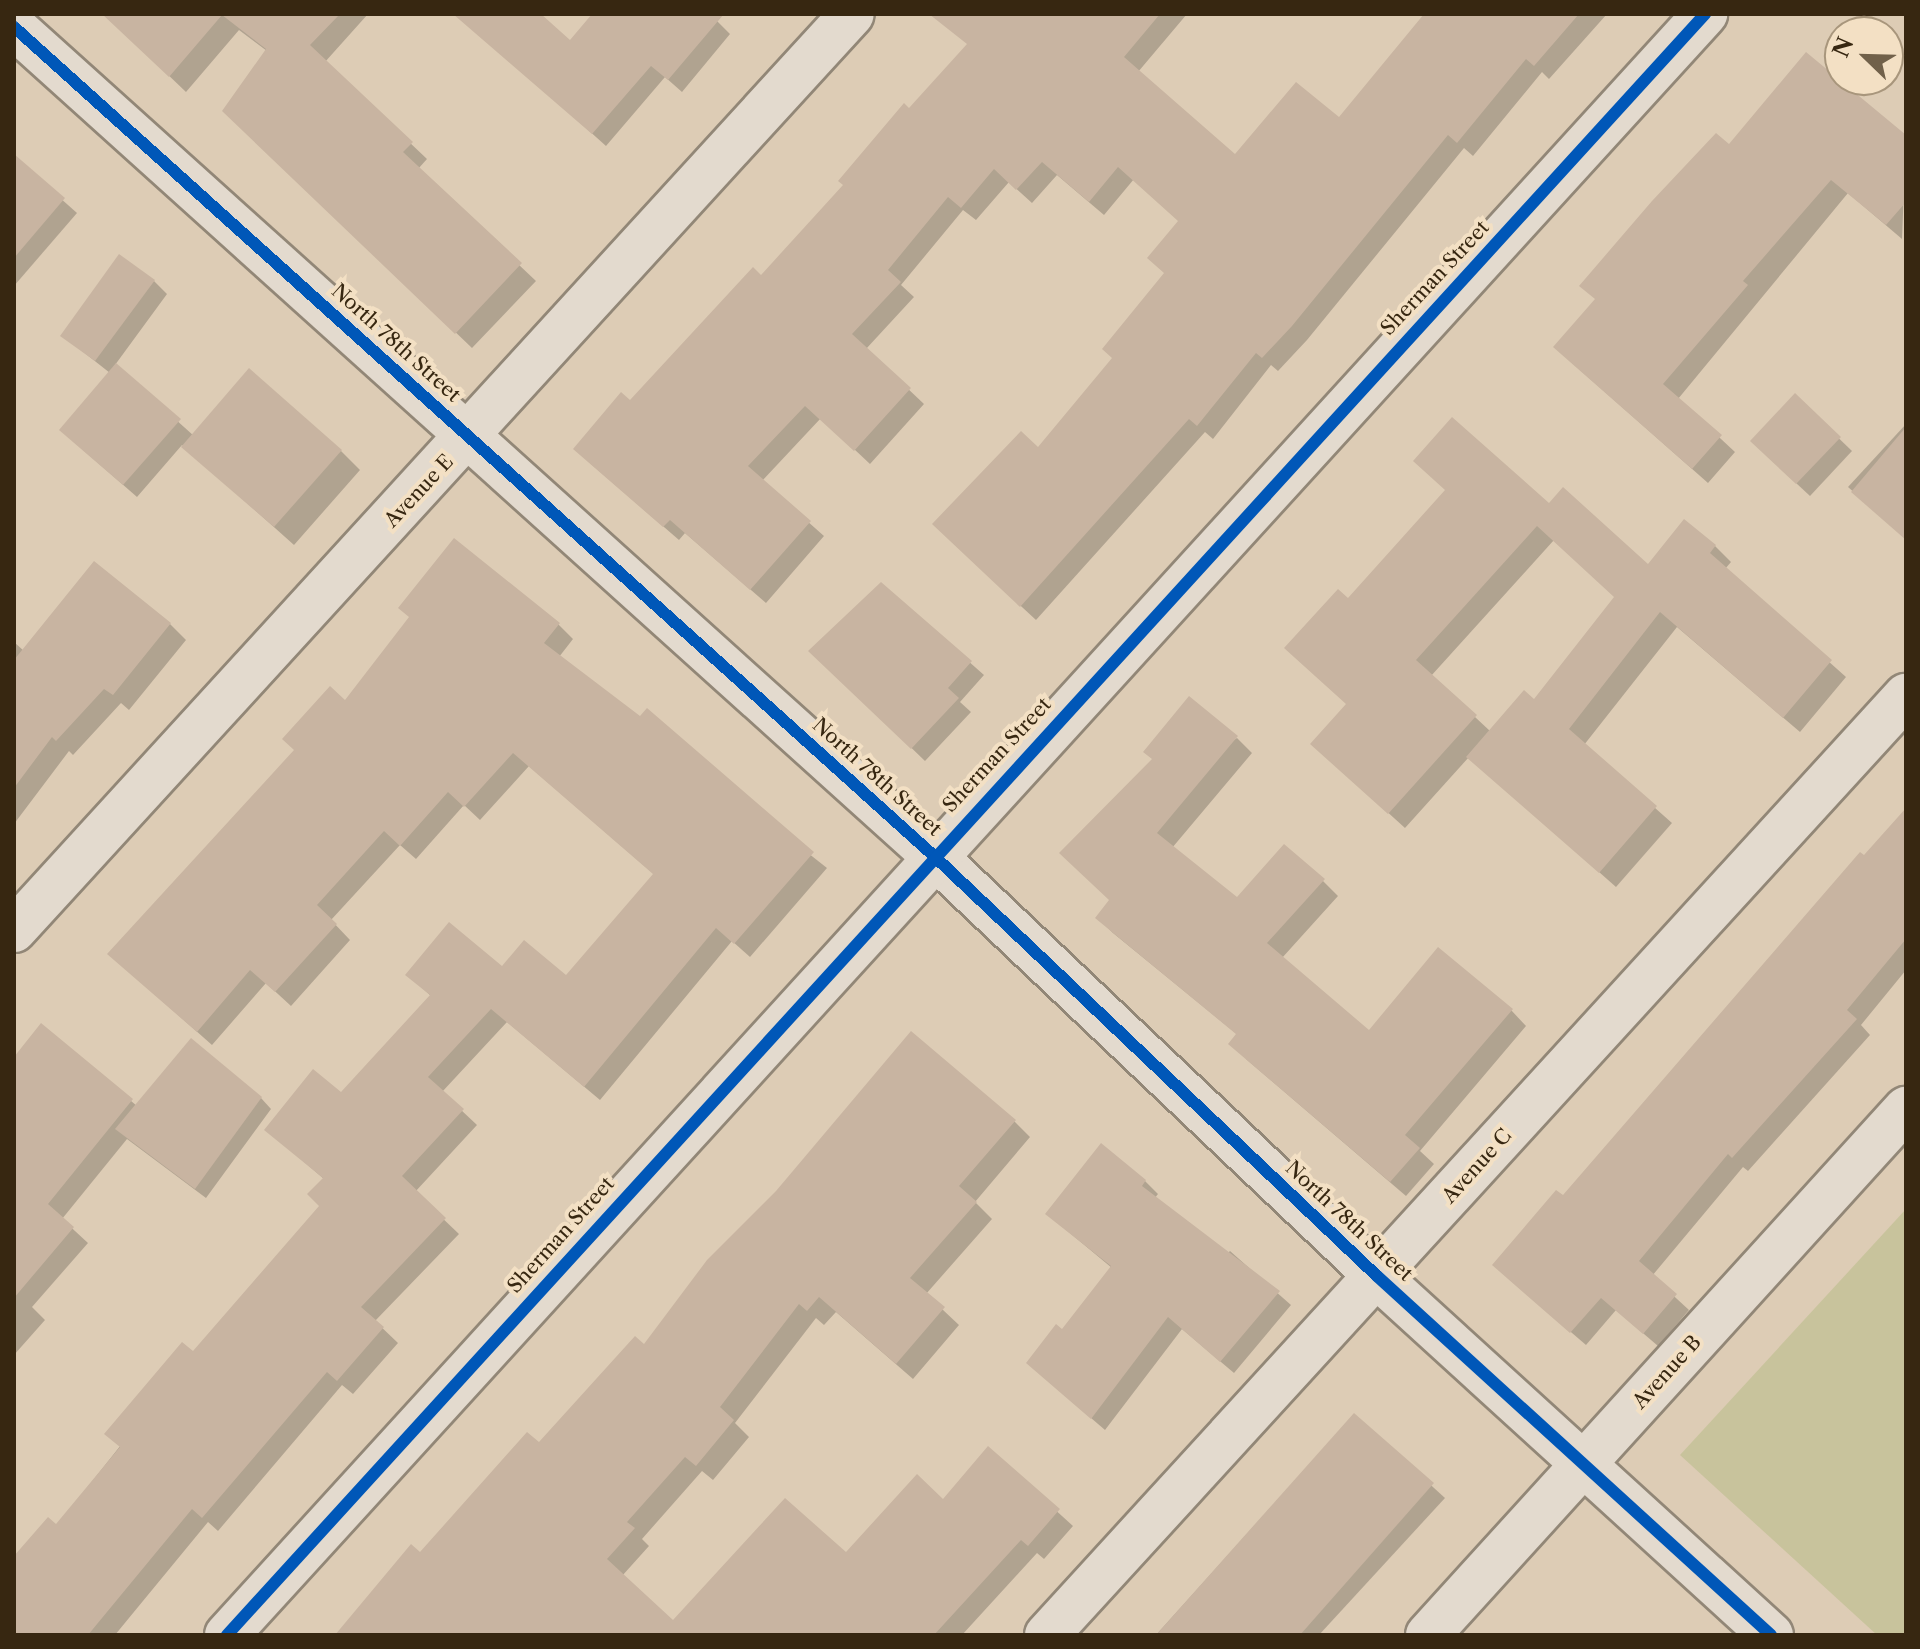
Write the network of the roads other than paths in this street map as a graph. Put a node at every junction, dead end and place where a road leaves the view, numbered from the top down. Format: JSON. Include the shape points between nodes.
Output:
{"nodes":[{"id":1,"x":852,"y":14,"type":"edge"},
{"id":2,"x":1705,"y":14,"type":"edge"},
{"id":3,"x":14,"y":27,"type":"edge"},
{"id":4,"x":470,"y":436,"type":"junction"},
{"id":5,"x":1906,"y":696,"type":"edge"},
{"id":6,"x":933,"y":855,"type":"junction"},
{"id":7,"x":14,"y":930,"type":"edge"},
{"id":8,"x":1906,"y":1109,"type":"edge"},
{"id":9,"x":1377,"y":1276,"type":"junction"},
{"id":10,"x":1584,"y":1463,"type":"junction"},
{"id":11,"x":227,"y":1635,"type":"edge"},
{"id":12,"x":1047,"y":1635,"type":"edge"},
{"id":13,"x":1428,"y":1635,"type":"edge"},
{"id":14,"x":1771,"y":1635,"type":"edge"}],
"edges":[{"from":1,"to":4,"type":"street","name":"Avenue E"},
{"from":2,"to":6,"type":"street","name":"Sherman Street"},
{"from":3,"to":4,"type":"street","name":"North 78th Street"},
{"from":4,"to":6,"type":"street","name":"North 78th Street"},
{"from":4,"to":7,"type":"street","name":"Avenue E"},
{"from":5,"to":9,"type":"street","name":"Avenue C"},
{"from":6,"to":9,"type":"street","name":"North 78th Street"},
{"from":6,"to":11,"type":"street","name":"Sherman Street"},
{"from":8,"to":10,"type":"street","name":"Avenue B"},
{"from":9,"to":10,"type":"street","name":"North 78th Street"},
{"from":9,"to":12,"type":"street","name":"Avenue C"},
{"from":10,"to":13,"type":"street","name":"Avenue B"},
{"from":10,"to":14,"type":"street","name":"North 78th Street"}]}
